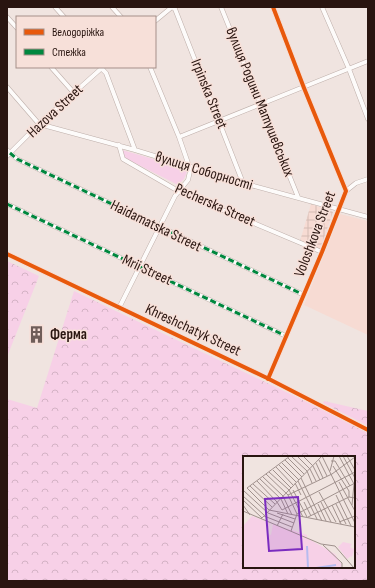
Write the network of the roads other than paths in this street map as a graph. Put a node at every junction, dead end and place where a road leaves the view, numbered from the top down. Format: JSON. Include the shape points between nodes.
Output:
{"nodes":[{"id":1,"x":55,"y":7,"type":"edge"},
{"id":2,"x":112,"y":7,"type":"edge"},
{"id":3,"x":172,"y":7,"type":"edge"},
{"id":4,"x":221,"y":7,"type":"edge"},
{"id":5,"x":273,"y":7,"type":"edge"},
{"id":6,"x":322,"y":7,"type":"edge"},
{"id":7,"x":63,"y":16,"type":"edge"},
{"id":8,"x":120,"y":16,"type":"edge"},
{"id":9,"x":7,"y":17,"type":"edge"},
{"id":10,"x":156,"y":20,"type":"edge"},
{"id":11,"x":16,"y":27,"type":"edge"},
{"id":12,"x":368,"y":61,"type":"edge"},
{"id":13,"x":53,"y":68,"type":"edge"},
{"id":14,"x":102,"y":68,"type":"edge"},
{"id":15,"x":150,"y":68,"type":"edge"},
{"id":16,"x":349,"y":69,"type":"junction"},
{"id":17,"x":7,"y":87,"type":"edge"},
{"id":18,"x":304,"y":88,"type":"junction"},
{"id":19,"x":74,"y":93,"type":"junction"},
{"id":20,"x":261,"y":104,"type":"junction"},
{"id":21,"x":368,"y":119,"type":"edge"},
{"id":22,"x":220,"y":121,"type":"junction"},
{"id":23,"x":39,"y":124,"type":"junction"},
{"id":24,"x":179,"y":137,"type":"junction"},
{"id":25,"x":119,"y":145,"type":"junction"},
{"id":26,"x":135,"y":150,"type":"junction"},
{"id":27,"x":8,"y":153,"type":"edge"},
{"id":28,"x":190,"y":167,"type":"junction"},
{"id":29,"x":368,"y":179,"type":"edge"},
{"id":30,"x":243,"y":183,"type":"junction"},
{"id":31,"x":178,"y":190,"type":"junction"},
{"id":32,"x":346,"y":191,"type":"junction"},
{"id":33,"x":298,"y":197,"type":"junction"},
{"id":34,"x":7,"y":204,"type":"edge"},
{"id":35,"x":340,"y":209,"type":"junction"},
{"id":36,"x":368,"y":217,"type":"edge"},
{"id":37,"x":159,"y":227,"type":"junction"},
{"id":38,"x":322,"y":252,"type":"junction"},
{"id":39,"x":7,"y":254,"type":"edge"},
{"id":40,"x":140,"y":267,"type":"junction"},
{"id":41,"x":304,"y":295,"type":"junction"},
{"id":42,"x":119,"y":308,"type":"junction"},
{"id":43,"x":286,"y":336,"type":"junction"},
{"id":44,"x":268,"y":379,"type":"junction"},
{"id":45,"x":368,"y":430,"type":"edge"}],
"edges":[{"from":1,"to":7,"type":"street"},
{"from":2,"to":8,"type":"street"},
{"from":3,"to":10,"type":"street"},
{"from":3,"to":22,"type":"street","name":"Irpinska Street"},
{"from":4,"to":20,"type":"street","name":"вулиця Родини Матушевських"},
{"from":5,"to":18,"type":"street","name":"Voloshkova Street"},
{"from":6,"to":16,"type":"street"},
{"from":9,"to":11,"type":"street"},
{"from":12,"to":16,"type":"street"},
{"from":13,"to":19,"type":"street"},
{"from":14,"to":19,"type":"street","name":"Hazova Street"},
{"from":14,"to":26,"type":"street"},
{"from":15,"to":24,"type":"street"},
{"from":16,"to":18,"type":"street"},
{"from":16,"to":21,"type":"street"},
{"from":17,"to":23,"type":"street"},
{"from":18,"to":20,"type":"street"},
{"from":18,"to":32,"type":"street","name":"Voloshkova Street"},
{"from":19,"to":23,"type":"street","name":"Hazova Street"},
{"from":20,"to":22,"type":"street"},
{"from":20,"to":33,"type":"street","name":"вулиця Родини Матушевських"},
{"from":22,"to":24,"type":"street"},
{"from":22,"to":30,"type":"street","name":"Irpinska Street"},
{"from":23,"to":25,"type":"street","name":"вулиця Соборності"},
{"from":23,"to":27,"type":"street","name":"Hazova Street"},
{"from":24,"to":28,"type":"street"},
{"from":25,"to":26,"type":"street","name":"вулиця Соборності"},
{"from":25,"to":31,"type":"street","name":"Pecherska Street","via":[[123,159]]},
{"from":26,"to":28,"type":"street","name":"вулиця Соборності"},
{"from":27,"to":37,"type":"street","name":"Haidamatska Street"},
{"from":28,"to":30,"type":"street","name":"вулиця Соборності"},
{"from":28,"to":31,"type":"street","via":[[188,180]]},
{"from":29,"to":32,"type":"street","via":[[356,183]]},
{"from":30,"to":33,"type":"street","name":"вулиця Соборності"},
{"from":31,"to":37,"type":"street"},
{"from":31,"to":38,"type":"street","name":"Pecherska Street"},
{"from":32,"to":35,"type":"street","name":"Voloshkova Street"},
{"from":33,"to":35,"type":"street","name":"вулиця Соборності"},
{"from":34,"to":40,"type":"street","name":"Mrii Street"},
{"from":35,"to":36,"type":"street","name":"вулиця Соборності"},
{"from":35,"to":38,"type":"street","name":"Voloshkova Street"},
{"from":37,"to":40,"type":"street"},
{"from":37,"to":41,"type":"street","name":"Haidamatska Street"},
{"from":38,"to":41,"type":"street","name":"Voloshkova Street"},
{"from":39,"to":42,"type":"street","name":"Khreshchatyk Street"},
{"from":40,"to":42,"type":"street"},
{"from":40,"to":43,"type":"street","name":"Mrii Street"},
{"from":41,"to":43,"type":"street","name":"Voloshkova Street"},
{"from":42,"to":44,"type":"street","name":"Khreshchatyk Street"},
{"from":43,"to":44,"type":"street","name":"Voloshkova Street"},
{"from":44,"to":45,"type":"street","name":"Khreshchatyk Street"}]}
